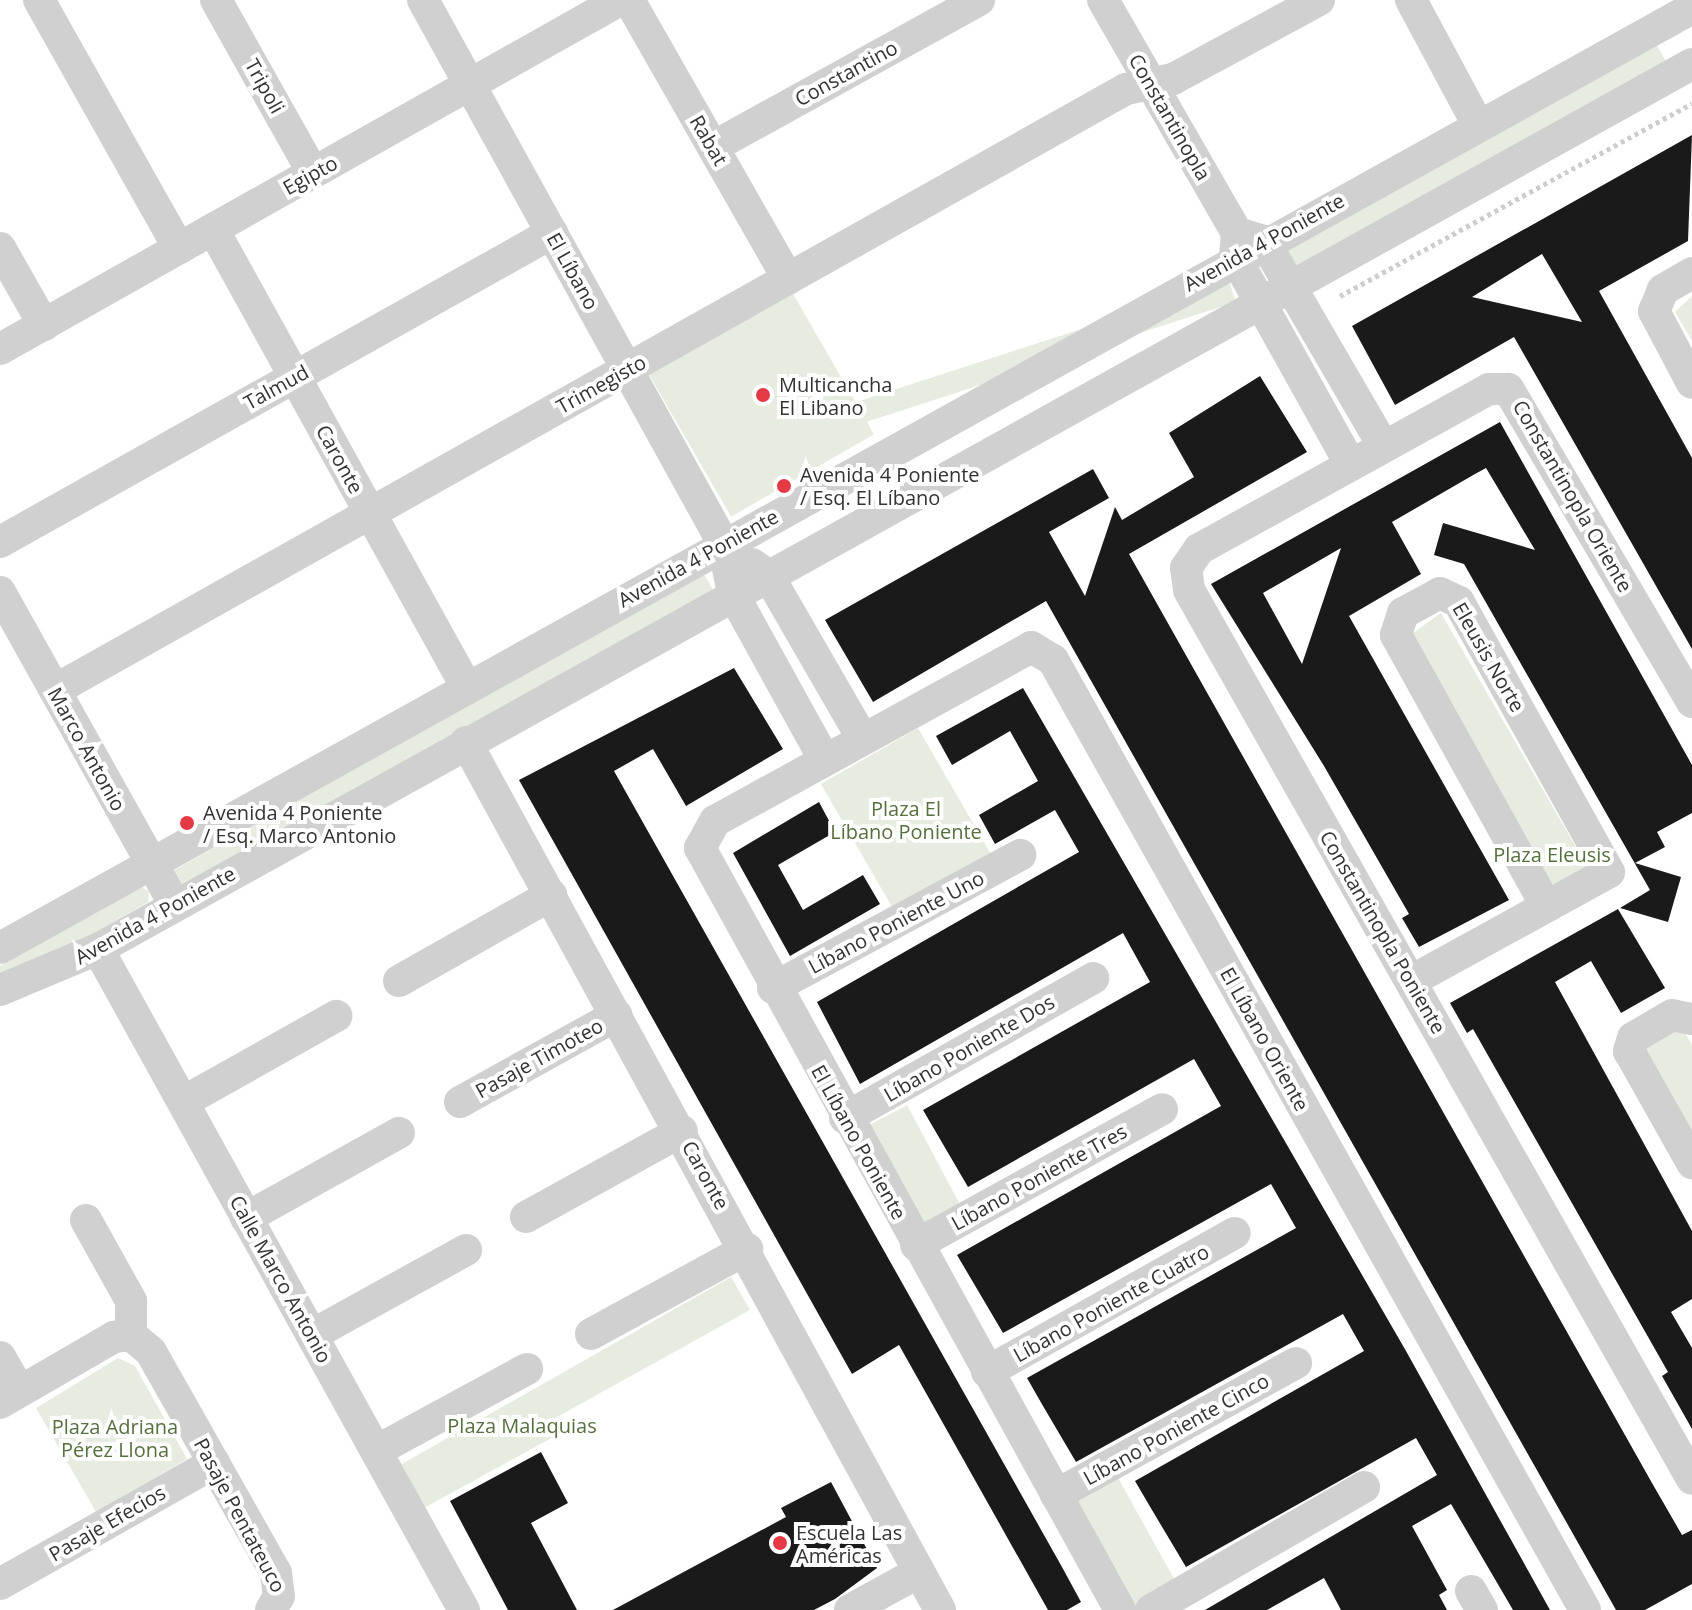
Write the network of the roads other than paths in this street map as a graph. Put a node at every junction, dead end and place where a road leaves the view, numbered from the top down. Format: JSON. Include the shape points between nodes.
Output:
{"nodes":[{"id":1,"x":39,"y":0,"type":"edge"},
{"id":2,"x":216,"y":0,"type":"edge"},
{"id":3,"x":423,"y":0,"type":"edge"},
{"id":4,"x":620,"y":0,"type":"edge"},
{"id":5,"x":629,"y":0,"type":"edge"},
{"id":6,"x":979,"y":0,"type":"edge"},
{"id":7,"x":1103,"y":0,"type":"edge"},
{"id":8,"x":1319,"y":0,"type":"edge"},
{"id":9,"x":1411,"y":0,"type":"edge"},
{"id":10,"x":1683,"y":13,"type":"edge"},
{"id":11,"x":1692,"y":49,"type":"edge"},
{"id":12,"x":1692,"y":64,"type":"edge"},
{"id":13,"x":471,"y":84,"type":"junction"},
{"id":14,"x":1151,"y":84,"type":"junction"},
{"id":15,"x":1478,"y":125,"type":"junction"},
{"id":16,"x":713,"y":147,"type":"junction"},
{"id":17,"x":313,"y":173,"type":"junction"},
{"id":18,"x":213,"y":229,"type":"junction"},
{"id":19,"x":552,"y":233,"type":"junction"},
{"id":20,"x":1246,"y":244,"type":"junction"},
{"id":21,"x":0,"y":248,"type":"edge"},
{"id":22,"x":179,"y":248,"type":"junction"},
{"id":23,"x":1692,"y":273,"type":"edge"},
{"id":24,"x":788,"y":279,"type":"junction"},
{"id":25,"x":1292,"y":285,"type":"junction"},
{"id":26,"x":1259,"y":304,"type":"junction"},
{"id":27,"x":44,"y":325,"type":"junction"},
{"id":28,"x":0,"y":349,"type":"edge"},
{"id":29,"x":627,"y":369,"type":"junction"},
{"id":30,"x":295,"y":377,"type":"junction"},
{"id":31,"x":1692,"y":383,"type":"edge"},
{"id":32,"x":1367,"y":456,"type":"junction"},
{"id":33,"x":370,"y":513,"type":"junction"},
{"id":34,"x":0,"y":542,"type":"edge"},
{"id":35,"x":723,"y":543,"type":"junction"},
{"id":36,"x":768,"y":575,"type":"junction"},
{"id":37,"x":0,"y":592,"type":"edge"},
{"id":38,"x":733,"y":594,"type":"junction"},
{"id":39,"x":467,"y":688,"type":"junction"},
{"id":40,"x":55,"y":690,"type":"junction"},
{"id":41,"x":1692,"y":702,"type":"edge"},
{"id":42,"x":862,"y":738,"type":"junction"},
{"id":43,"x":466,"y":742,"type":"junction"},
{"id":44,"x":824,"y":759,"type":"junction"},
{"id":45,"x":1020,"y":855,"type":"dead end"},
{"id":46,"x":152,"y":864,"type":"junction"},
{"id":47,"x":551,"y":895,"type":"junction"},
{"id":48,"x":175,"y":905,"type":"junction"},
{"id":49,"x":1546,"y":906,"type":"junction"},
{"id":50,"x":2,"y":943,"type":"edge"},
{"id":51,"x":98,"y":949,"type":"junction"},
{"id":52,"x":1093,"y":978,"type":"dead end"},
{"id":53,"x":399,"y":981,"type":"dead end"},
{"id":54,"x":1411,"y":981,"type":"junction"},
{"id":55,"x":773,"y":988,"type":"junction"},
{"id":56,"x":0,"y":990,"type":"edge"},
{"id":57,"x":617,"y":1015,"type":"junction"},
{"id":58,"x":336,"y":1016,"type":"dead end"},
{"id":59,"x":1692,"y":1019,"type":"edge"},
{"id":60,"x":183,"y":1102,"type":"junction"},
{"id":61,"x":460,"y":1102,"type":"dead end"},
{"id":62,"x":1162,"y":1109,"type":"dead end"},
{"id":63,"x":845,"y":1118,"type":"junction"},
{"id":64,"x":682,"y":1131,"type":"junction"},
{"id":65,"x":399,"y":1133,"type":"dead end"},
{"id":66,"x":1692,"y":1163,"type":"edge"},
{"id":67,"x":526,"y":1217,"type":"dead end"},
{"id":68,"x":246,"y":1218,"type":"junction"},
{"id":69,"x":86,"y":1220,"type":"dead end"},
{"id":70,"x":1235,"y":1233,"type":"dead end"},
{"id":71,"x":916,"y":1245,"type":"junction"},
{"id":72,"x":747,"y":1249,"type":"junction"},
{"id":73,"x":466,"y":1250,"type":"dead end"},
{"id":74,"x":591,"y":1334,"type":"dead end"},
{"id":75,"x":131,"y":1335,"type":"junction"},
{"id":76,"x":312,"y":1335,"type":"junction"},
{"id":77,"x":0,"y":1357,"type":"edge"},
{"id":78,"x":1296,"y":1363,"type":"dead end"},
{"id":79,"x":527,"y":1369,"type":"dead end"},
{"id":80,"x":987,"y":1372,"type":"junction"},
{"id":81,"x":10,"y":1397,"type":"edge"},
{"id":82,"x":1681,"y":1435,"type":"edge"},
{"id":83,"x":376,"y":1451,"type":"junction"},
{"id":84,"x":214,"y":1463,"type":"junction"},
{"id":85,"x":1692,"y":1479,"type":"edge"},
{"id":86,"x":1364,"y":1487,"type":"dead end"},
{"id":87,"x":1056,"y":1495,"type":"junction"},
{"id":88,"x":919,"y":1572,"type":"junction"},
{"id":89,"x":0,"y":1584,"type":"edge"},
{"id":90,"x":284,"y":1605,"type":"edge"},
{"id":91,"x":464,"y":1610,"type":"edge"},
{"id":92,"x":850,"y":1610,"type":"edge"},
{"id":93,"x":940,"y":1610,"type":"edge"},
{"id":94,"x":1120,"y":1610,"type":"edge"},
{"id":95,"x":1151,"y":1610,"type":"edge"},
{"id":96,"x":1585,"y":1610,"type":"edge"}],
"edges":[{"from":1,"to":22,"type":"street"},
{"from":2,"to":17,"type":"street","name":"Tripoli"},
{"from":3,"to":13,"type":"street","name":"El Líbano"},
{"from":4,"to":13,"type":"street","name":"Egipto"},
{"from":5,"to":16,"type":"street","name":"Rabat"},
{"from":6,"to":16,"type":"street","name":"Constantino"},
{"from":7,"to":14,"type":"street","name":"Constantinopla"},
{"from":8,"to":14,"type":"street","name":"Trimegisto","via":[[1173,79]]},
{"from":9,"to":15,"type":"street"},
{"from":10,"to":11,"type":"street"},
{"from":10,"to":15,"type":"street","name":"Avenida 4 Poniente"},
{"from":12,"to":25,"type":"street","name":"Avenida 4 Poniente"},
{"from":13,"to":17,"type":"street","name":"Egipto"},
{"from":13,"to":19,"type":"street","name":"El Líbano"},
{"from":14,"to":20,"type":"street","name":"Constantinopla"},
{"from":14,"to":24,"type":"street","name":"Trimegisto","via":[[1126,89]]},
{"from":15,"to":20,"type":"street","name":"Avenida 4 Poniente"},
{"from":16,"to":24,"type":"street","name":"Rabat"},
{"from":17,"to":18,"type":"street","name":"Egipto"},
{"from":18,"to":22,"type":"street","name":"Egipto"},
{"from":18,"to":30,"type":"street","name":"Caronte"},
{"from":19,"to":29,"type":"street","name":"El Líbano"},
{"from":19,"to":30,"type":"street","name":"Talmud"},
{"from":20,"to":25,"type":"street","name":"Constantinopla"},
{"from":20,"to":26,"type":"street","name":"Constantinopla"},
{"from":20,"to":35,"type":"street","name":"Avenida 4 Poniente"},
{"from":21,"to":27,"type":"street"},
{"from":22,"to":27,"type":"street","name":"Egipto"},
{"from":23,"to":31,"type":"street","via":[[1663,290],[1654,311]]},
{"from":24,"to":29,"type":"street","name":"Trimegisto"},
{"from":25,"to":26,"type":"street","name":"Avenida 4 Poniente"},
{"from":25,"to":32,"type":"street","name":"Constantinopla"},
{"from":26,"to":32,"type":"street","name":"Constantinopla"},
{"from":26,"to":36,"type":"street","name":"Avenida 4 Poniente"},
{"from":27,"to":28,"type":"street","name":"Egipto"},
{"from":29,"to":33,"type":"street","name":"Trimegisto"},
{"from":29,"to":35,"type":"street","name":"El Líbano"},
{"from":30,"to":33,"type":"street","name":"Caronte"},
{"from":30,"to":34,"type":"street","name":"Talmud"},
{"from":32,"to":41,"type":"street","name":"Constantinopla Oriente","via":[[1489,389],[1516,394]]},
{"from":32,"to":54,"type":"street","name":"Constantinopla Poniente","via":[[1199,549],[1186,576]]},
{"from":33,"to":39,"type":"street","name":"Caronte"},
{"from":33,"to":40,"type":"street","name":"Trimegisto"},
{"from":35,"to":36,"type":"street","name":"El Líbano"},
{"from":35,"to":38,"type":"street","name":"El Líbano"},
{"from":35,"to":39,"type":"street","name":"Avenida 4 Poniente"},
{"from":36,"to":38,"type":"street","name":"Avenida 4 Poniente"},
{"from":36,"to":42,"type":"street","name":"El Líbano"},
{"from":37,"to":40,"type":"street","name":"Marco Antonio"},
{"from":38,"to":43,"type":"street","name":"Avenida 4 Poniente"},
{"from":38,"to":44,"type":"street","name":"El Líbano"},
{"from":39,"to":46,"type":"street","name":"Avenida 4 Poniente"},
{"from":40,"to":46,"type":"street","name":"Marco Antonio"},
{"from":42,"to":44,"type":"street","name":"El Líbano Poniente"},
{"from":42,"to":96,"type":"street","name":"El Líbano Oriente","via":[[1021,649],[1038,648],[1053,660]]},
{"from":43,"to":47,"type":"street","name":"Caronte"},
{"from":43,"to":48,"type":"street","name":"Avenida 4 Poniente"},
{"from":44,"to":55,"type":"street","name":"El Líbano Poniente","via":[[715,821],[701,838],[706,869]]},
{"from":45,"to":55,"type":"street","name":"Líbano Poniente Uno"},
{"from":46,"to":48,"type":"street","name":"Marco Antonio"},
{"from":46,"to":50,"type":"street","name":"Avenida 4 Poniente"},
{"from":47,"to":53,"type":"street"},
{"from":47,"to":57,"type":"street","name":"Caronte"},
{"from":48,"to":51,"type":"street","name":"Avenida 4 Poniente"},
{"from":49,"to":49,"type":"street","name":"Eleusis Norte","via":[[1609,872],[1459,602],[1440,593],[1403,613],[1396,635]]},
{"from":49,"to":54,"type":"street","name":"Eleusis Norte"},
{"from":51,"to":56,"type":"street","name":"Avenida 4 Poniente"},
{"from":51,"to":60,"type":"street","name":"Calle Marco Antonio"},
{"from":52,"to":63,"type":"street","name":"Líbano Poniente Dos"},
{"from":54,"to":82,"type":"street","name":"Constantinopla Poniente"},
{"from":55,"to":63,"type":"street","name":"El Líbano Poniente"},
{"from":57,"to":61,"type":"street","name":"Pasaje Timoteo"},
{"from":57,"to":64,"type":"street","name":"Caronte"},
{"from":58,"to":60,"type":"street"},
{"from":59,"to":66,"type":"street","via":[[1672,1015],[1633,1038],[1629,1051]]},
{"from":60,"to":68,"type":"street","name":"Calle Marco Antonio"},
{"from":62,"to":71,"type":"street","name":"Líbano Poniente Tres"},
{"from":63,"to":71,"type":"street","name":"El Líbano Poniente"},
{"from":64,"to":67,"type":"street"},
{"from":64,"to":72,"type":"street","name":"Caronte"},
{"from":65,"to":68,"type":"street"},
{"from":68,"to":76,"type":"street","name":"Calle Marco Antonio"},
{"from":69,"to":75,"type":"street","via":[[135,1310]]},
{"from":70,"to":80,"type":"street","name":"Líbano Poniente Cuatro"},
{"from":71,"to":80,"type":"street","name":"El Líbano Poniente"},
{"from":72,"to":74,"type":"street"},
{"from":72,"to":88,"type":"street","name":"Caronte"},
{"from":73,"to":76,"type":"street"},
{"from":75,"to":81,"type":"street","via":[[114,1337]]},
{"from":75,"to":84,"type":"street","name":"Pasaje Pentateuco","via":[[151,1352]]},
{"from":76,"to":83,"type":"street","name":"Calle Marco Antonio"},
{"from":77,"to":81,"type":"street"},
{"from":78,"to":87,"type":"street","name":"Líbano Poniente Cinco"},
{"from":79,"to":83,"type":"street"},
{"from":80,"to":87,"type":"street","name":"El Líbano Poniente"},
{"from":82,"to":85,"type":"street","name":"Constantinopla Poniente"},
{"from":83,"to":91,"type":"street","name":"Calle Marco Antonio"},
{"from":84,"to":89,"type":"street","name":"Pasaje Efecios"},
{"from":84,"to":90,"type":"street","name":"Pasaje Pentateuco","via":[[276,1573]]},
{"from":86,"to":95,"type":"street"},
{"from":87,"to":94,"type":"street","name":"El Líbano Poniente"},
{"from":88,"to":92,"type":"street"},
{"from":88,"to":93,"type":"street","name":"Caronte"}]}
